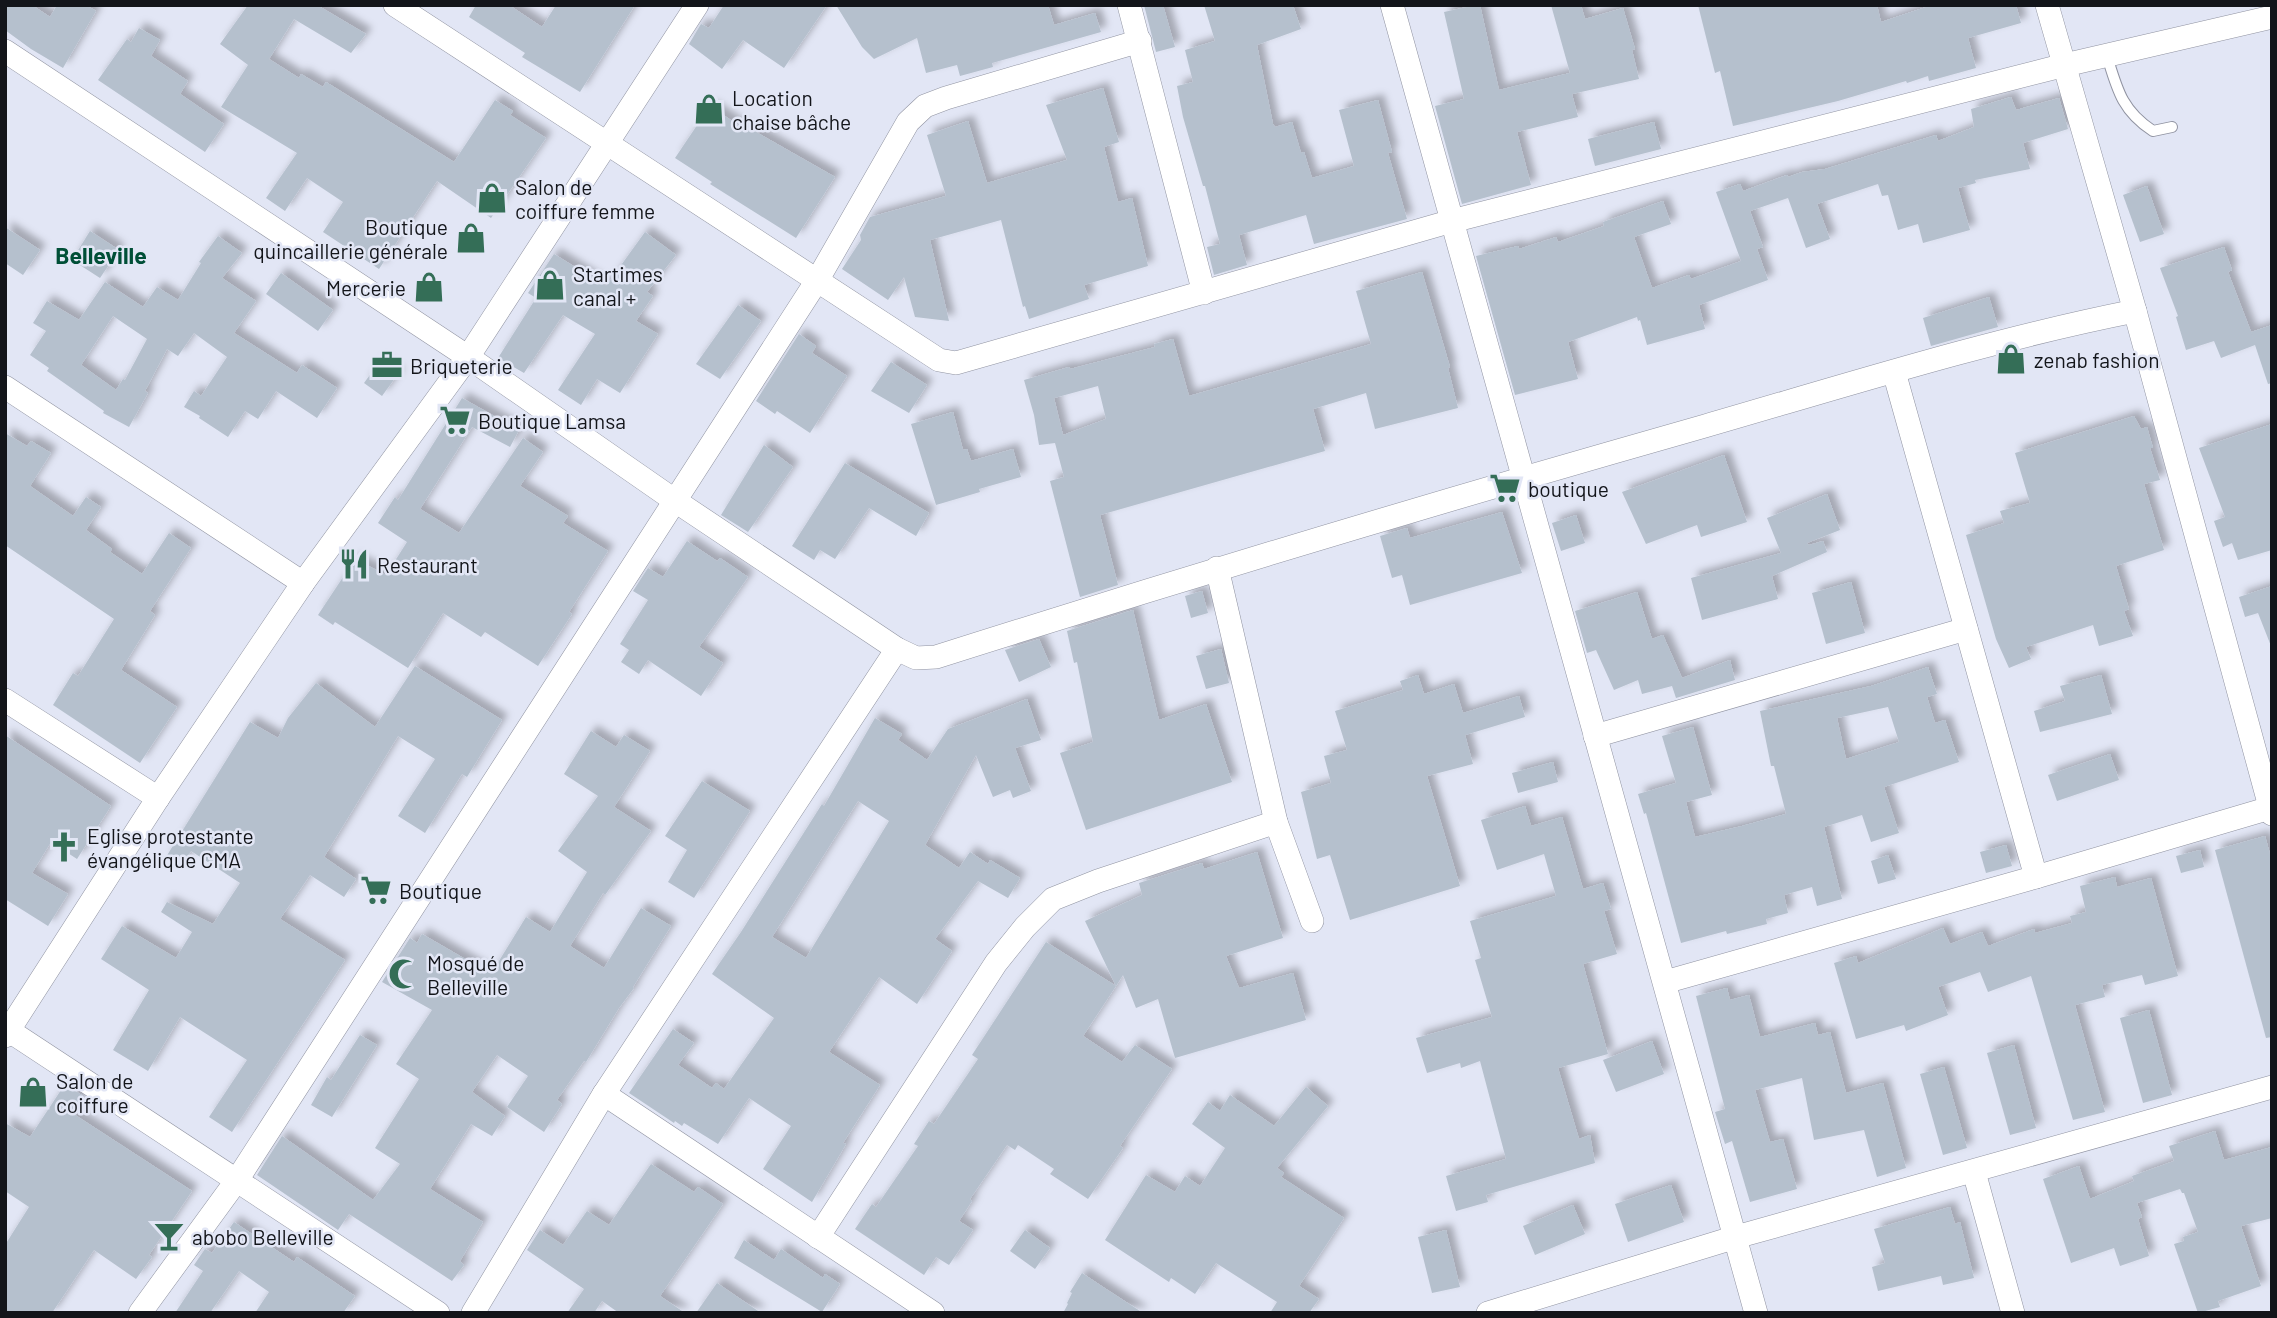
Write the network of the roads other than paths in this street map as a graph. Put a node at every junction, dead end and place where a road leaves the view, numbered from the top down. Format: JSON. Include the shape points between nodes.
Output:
{"nodes":[{"id":1,"x":395,"y":5,"type":"edge"},
{"id":2,"x":697,"y":5,"type":"edge"},
{"id":3,"x":1129,"y":5,"type":"edge"},
{"id":4,"x":1392,"y":5,"type":"edge"},
{"id":5,"x":2047,"y":5,"type":"edge"},
{"id":6,"x":2272,"y":17,"type":"edge"},
{"id":7,"x":1140,"y":41,"type":"junction"},
{"id":8,"x":5,"y":51,"type":"edge"},
{"id":9,"x":2107,"y":55,"type":"junction"},
{"id":10,"x":2065,"y":65,"type":"junction"},
{"id":11,"x":2172,"y":127,"type":"dead end"},
{"id":12,"x":606,"y":145,"type":"junction"},
{"id":13,"x":1452,"y":221,"type":"junction"},
{"id":14,"x":818,"y":279,"type":"junction"},
{"id":15,"x":1203,"y":293,"type":"junction"},
{"id":16,"x":2135,"y":311,"type":"junction"},
{"id":17,"x":468,"y":357,"type":"junction"},
{"id":18,"x":1894,"y":372,"type":"junction"},
{"id":19,"x":5,"y":387,"type":"edge"},
{"id":20,"x":1522,"y":478,"type":"junction"},
{"id":21,"x":674,"y":500,"type":"junction"},
{"id":22,"x":1217,"y":568,"type":"junction"},
{"id":23,"x":303,"y":583,"type":"junction"},
{"id":24,"x":1966,"y":629,"type":"junction"},
{"id":25,"x":897,"y":649,"type":"junction"},
{"id":26,"x":5,"y":700,"type":"edge"},
{"id":27,"x":1595,"y":736,"type":"junction"},
{"id":28,"x":158,"y":798,"type":"junction"},
{"id":29,"x":2271,"y":811,"type":"edge"},
{"id":30,"x":1276,"y":822,"type":"junction"},
{"id":31,"x":2036,"y":877,"type":"junction"},
{"id":32,"x":1312,"y":921,"type":"dead end"},
{"id":33,"x":1665,"y":982,"type":"junction"},
{"id":34,"x":6,"y":1031,"type":"edge"},
{"id":35,"x":2272,"y":1087,"type":"edge"},
{"id":36,"x":604,"y":1094,"type":"junction"},
{"id":37,"x":1974,"y":1172,"type":"junction"},
{"id":38,"x":237,"y":1180,"type":"junction"},
{"id":39,"x":818,"y":1237,"type":"junction"},
{"id":40,"x":1736,"y":1237,"type":"junction"},
{"id":41,"x":140,"y":1313,"type":"edge"},
{"id":42,"x":438,"y":1313,"type":"edge"},
{"id":43,"x":472,"y":1313,"type":"edge"},
{"id":44,"x":933,"y":1313,"type":"edge"},
{"id":45,"x":1488,"y":1313,"type":"edge"},
{"id":46,"x":1756,"y":1313,"type":"edge"},
{"id":47,"x":2013,"y":1313,"type":"edge"}],
"edges":[{"from":1,"to":12,"type":"street"},
{"from":2,"to":12,"type":"street"},
{"from":3,"to":7,"type":"street"},
{"from":4,"to":13,"type":"street"},
{"from":5,"to":10,"type":"street"},
{"from":6,"to":9,"type":"street"},
{"from":7,"to":14,"type":"street","via":[[925,106],[908,122]]},
{"from":7,"to":15,"type":"street"},
{"from":8,"to":17,"type":"street"},
{"from":9,"to":10,"type":"street"},
{"from":9,"to":11,"type":"lane","via":[[2121,99],[2137,121],[2153,131]]},
{"from":10,"to":13,"type":"street"},
{"from":10,"to":16,"type":"street"},
{"from":12,"to":14,"type":"street"},
{"from":12,"to":17,"type":"street"},
{"from":13,"to":15,"type":"street"},
{"from":13,"to":20,"type":"street"},
{"from":14,"to":15,"type":"street","via":[[939,360],[956,363]]},
{"from":14,"to":21,"type":"street"},
{"from":16,"to":18,"type":"street","via":[[2068,324]]},
{"from":16,"to":29,"type":"street"},
{"from":17,"to":21,"type":"street"},
{"from":17,"to":23,"type":"street"},
{"from":18,"to":20,"type":"street"},
{"from":18,"to":24,"type":"street"},
{"from":19,"to":23,"type":"street"},
{"from":20,"to":22,"type":"street"},
{"from":20,"to":27,"type":"street"},
{"from":21,"to":25,"type":"street"},
{"from":21,"to":38,"type":"street"},
{"from":22,"to":25,"type":"street","via":[[936,657],[916,658]]},
{"from":22,"to":30,"type":"street"},
{"from":23,"to":28,"type":"street"},
{"from":24,"to":27,"type":"street"},
{"from":24,"to":31,"type":"street"},
{"from":25,"to":36,"type":"street"},
{"from":26,"to":28,"type":"street"},
{"from":27,"to":33,"type":"street"},
{"from":28,"to":34,"type":"street"},
{"from":29,"to":31,"type":"street"},
{"from":30,"to":32,"type":"street"},
{"from":30,"to":39,"type":"street","via":[[1053,899],[996,963]]},
{"from":31,"to":33,"type":"street"},
{"from":33,"to":40,"type":"street"},
{"from":34,"to":38,"type":"street"},
{"from":35,"to":37,"type":"street"},
{"from":36,"to":39,"type":"street"},
{"from":36,"to":43,"type":"street"},
{"from":37,"to":40,"type":"street"},
{"from":37,"to":47,"type":"street"},
{"from":38,"to":41,"type":"street"},
{"from":38,"to":42,"type":"street"},
{"from":39,"to":44,"type":"street"},
{"from":40,"to":45,"type":"street"},
{"from":40,"to":46,"type":"street"}]}
